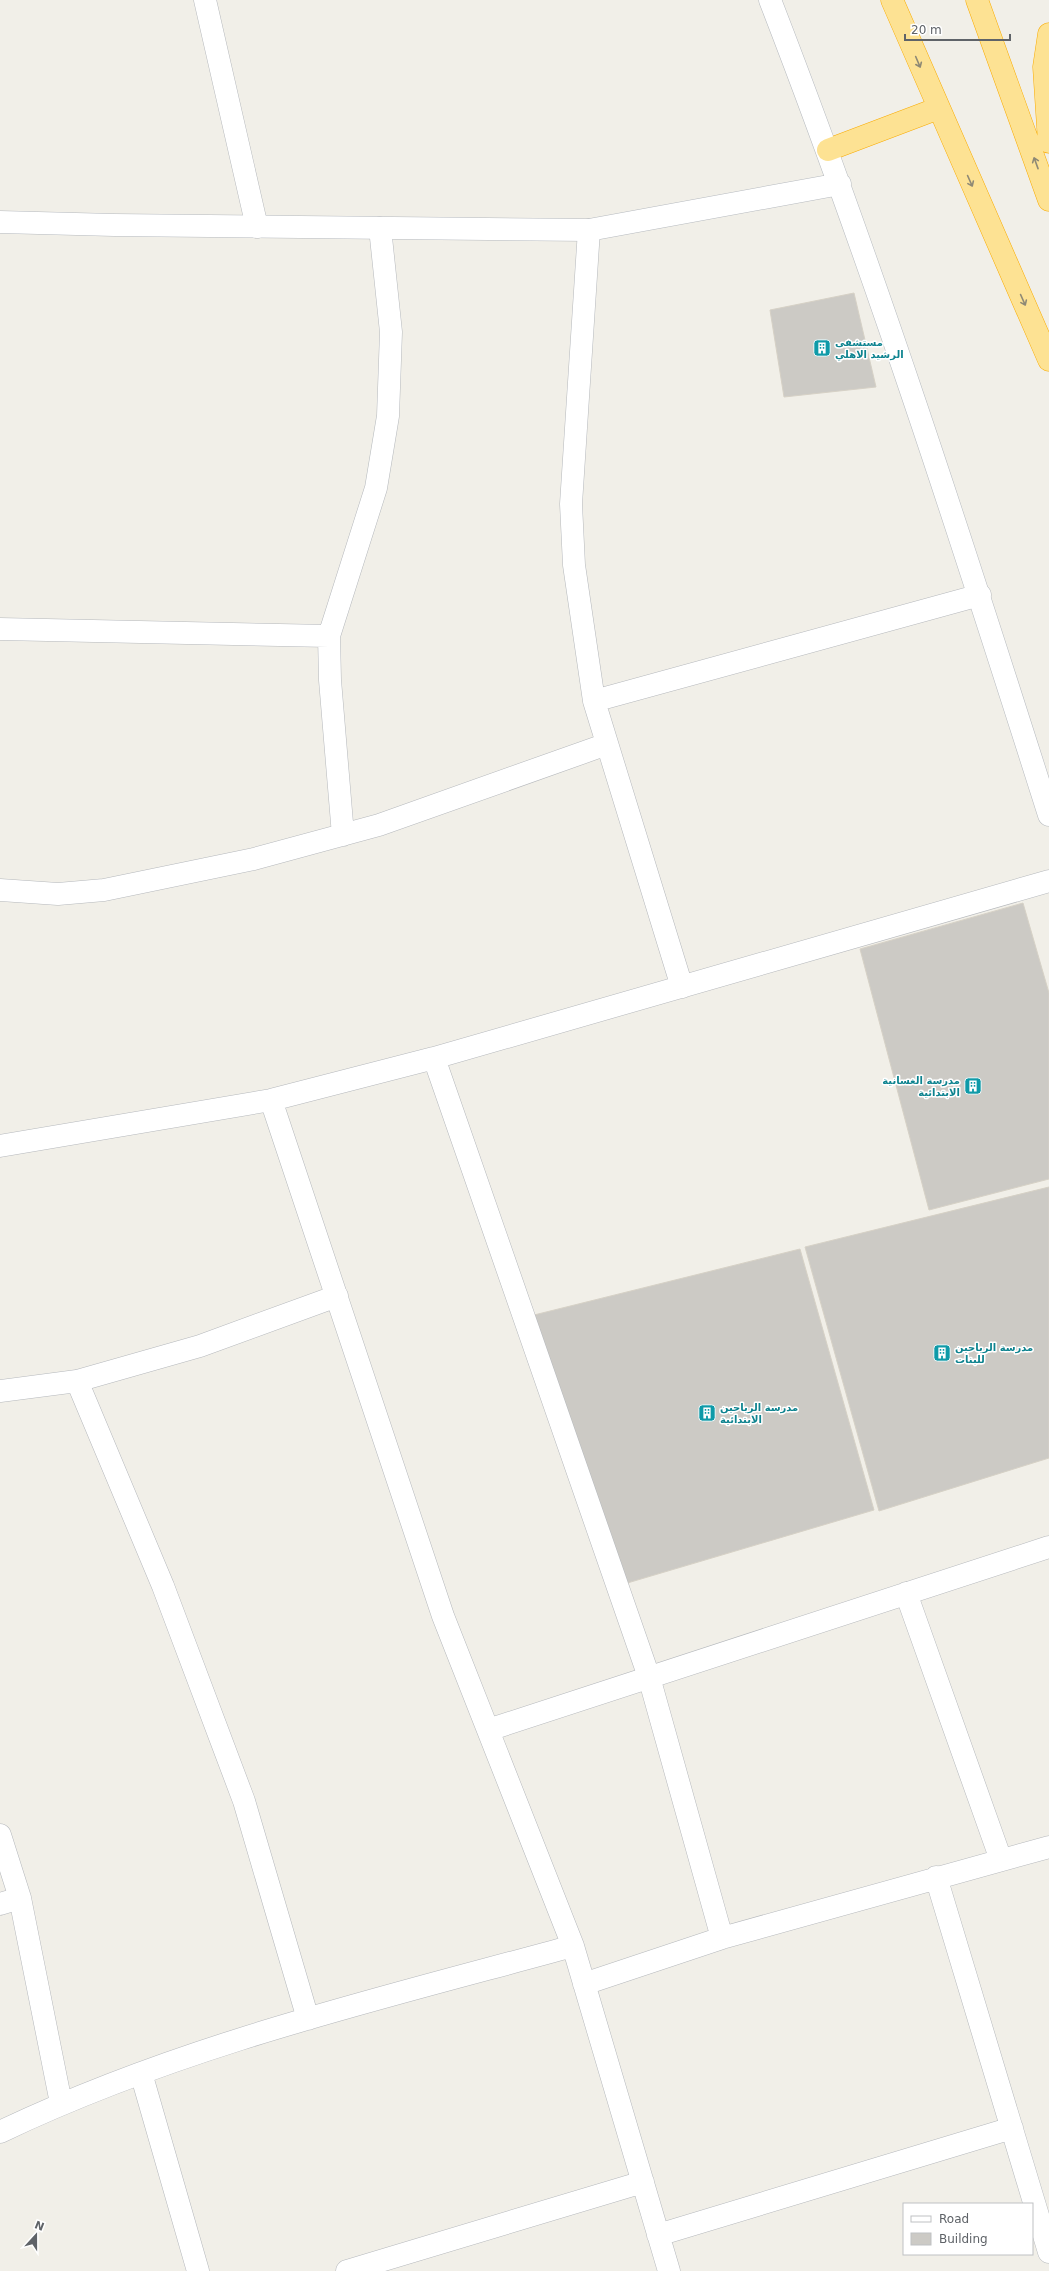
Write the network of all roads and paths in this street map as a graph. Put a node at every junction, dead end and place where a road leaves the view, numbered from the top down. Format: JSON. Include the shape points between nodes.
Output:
{"nodes":[{"id":1,"x":205,"y":0,"type":"edge"},
{"id":2,"x":770,"y":0,"type":"edge"},
{"id":3,"x":892,"y":0,"type":"edge"},
{"id":4,"x":977,"y":0,"type":"edge"},
{"id":5,"x":1049,"y":34,"type":"edge"},
{"id":6,"x":939,"y":108,"type":"junction"},
{"id":7,"x":1049,"y":142,"type":"edge"},
{"id":8,"x":828,"y":150,"type":"junction"},
{"id":9,"x":840,"y":184,"type":"junction"},
{"id":10,"x":1049,"y":200,"type":"edge"},
{"id":11,"x":0,"y":222,"type":"edge"},
{"id":12,"x":257,"y":227,"type":"junction"},
{"id":13,"x":380,"y":228,"type":"junction"},
{"id":14,"x":589,"y":230,"type":"junction"},
{"id":15,"x":1049,"y":360,"type":"edge"},
{"id":16,"x":980,"y":595,"type":"junction"},
{"id":17,"x":0,"y":629,"type":"edge"},
{"id":18,"x":329,"y":636,"type":"junction"},
{"id":19,"x":594,"y":701,"type":"junction"},
{"id":20,"x":607,"y":744,"type":"junction"},
{"id":21,"x":1049,"y":815,"type":"edge"},
{"id":22,"x":343,"y":835,"type":"junction"},
{"id":23,"x":1049,"y":881,"type":"edge"},
{"id":24,"x":0,"y":890,"type":"edge"},
{"id":25,"x":682,"y":987,"type":"junction"},
{"id":26,"x":434,"y":1058,"type":"junction"},
{"id":27,"x":271,"y":1100,"type":"junction"},
{"id":28,"x":0,"y":1146,"type":"edge"},
{"id":29,"x":337,"y":1296,"type":"junction"},
{"id":30,"x":77,"y":1381,"type":"junction"},
{"id":31,"x":0,"y":1391,"type":"edge"},
{"id":32,"x":1049,"y":1547,"type":"edge"},
{"id":33,"x":906,"y":1594,"type":"junction"},
{"id":34,"x":649,"y":1677,"type":"junction"},
{"id":35,"x":488,"y":1730,"type":"junction"},
{"id":36,"x":0,"y":1836,"type":"edge"},
{"id":37,"x":1049,"y":1847,"type":"edge"},
{"id":38,"x":1001,"y":1860,"type":"junction"},
{"id":39,"x":936,"y":1877,"type":"junction"},
{"id":40,"x":10,"y":1901,"type":"edge"},
{"id":41,"x":722,"y":1938,"type":"junction"},
{"id":42,"x":573,"y":1946,"type":"junction"},
{"id":43,"x":584,"y":1984,"type":"junction"},
{"id":44,"x":308,"y":2019,"type":"junction"},
{"id":45,"x":141,"y":2073,"type":"junction"},
{"id":46,"x":61,"y":2103,"type":"junction"},
{"id":47,"x":1012,"y":2128,"type":"junction"},
{"id":48,"x":0,"y":2132,"type":"edge"},
{"id":49,"x":642,"y":2182,"type":"junction"},
{"id":50,"x":658,"y":2234,"type":"junction"},
{"id":51,"x":1049,"y":2252,"type":"edge"},
{"id":52,"x":198,"y":2271,"type":"edge"},
{"id":53,"x":347,"y":2271,"type":"edge"},
{"id":54,"x":669,"y":2271,"type":"edge"}],
"edges":[{"from":1,"to":12,"type":"street"},
{"from":2,"to":8,"type":"street"},
{"from":3,"to":6,"type":"highway","one_way":true},
{"from":10,"to":4,"type":"highway","one_way":true},
{"from":5,"to":7,"type":"highway","via":[[1044,67]]},
{"from":6,"to":8,"type":"highway"},
{"from":6,"to":15,"type":"highway","one_way":true},
{"from":8,"to":9,"type":"street"},
{"from":9,"to":14,"type":"street"},
{"from":9,"to":16,"type":"street"},
{"from":11,"to":12,"type":"street"},
{"from":12,"to":13,"type":"street"},
{"from":13,"to":14,"type":"street"},
{"from":13,"to":18,"type":"street","via":[[391,332],[388,416],[376,488]]},
{"from":14,"to":19,"type":"street","via":[[571,504],[574,565]]},
{"from":16,"to":19,"type":"street"},
{"from":16,"to":21,"type":"street"},
{"from":17,"to":18,"type":"street"},
{"from":18,"to":22,"type":"street","via":[[330,680]]},
{"from":19,"to":20,"type":"street"},
{"from":20,"to":22,"type":"street","via":[[379,825]]},
{"from":20,"to":25,"type":"street"},
{"from":22,"to":24,"type":"street","via":[[254,859],[104,890],[58,894]]},
{"from":23,"to":25,"type":"street"},
{"from":25,"to":26,"type":"street"},
{"from":26,"to":27,"type":"street"},
{"from":26,"to":34,"type":"street"},
{"from":27,"to":28,"type":"street"},
{"from":27,"to":29,"type":"street"},
{"from":29,"to":30,"type":"street","via":[[200,1346]]},
{"from":29,"to":35,"type":"street","via":[[443,1616]]},
{"from":30,"to":31,"type":"street"},
{"from":30,"to":44,"type":"street","via":[[163,1586],[244,1801]]},
{"from":32,"to":33,"type":"street"},
{"from":33,"to":34,"type":"street"},
{"from":33,"to":38,"type":"street"},
{"from":34,"to":35,"type":"street"},
{"from":34,"to":41,"type":"street"},
{"from":35,"to":42,"type":"street"},
{"from":36,"to":40,"type":"street"},
{"from":37,"to":38,"type":"street"},
{"from":38,"to":39,"type":"street"},
{"from":39,"to":41,"type":"street"},
{"from":39,"to":47,"type":"street"},
{"from":40,"to":46,"type":"street"},
{"from":41,"to":43,"type":"street"},
{"from":42,"to":43,"type":"street"},
{"from":42,"to":44,"type":"street"},
{"from":43,"to":49,"type":"street"},
{"from":44,"to":45,"type":"street","via":[[249,2035]]},
{"from":45,"to":46,"type":"street"},
{"from":45,"to":52,"type":"street"},
{"from":46,"to":48,"type":"street"},
{"from":47,"to":50,"type":"street"},
{"from":47,"to":51,"type":"street"},
{"from":49,"to":50,"type":"street"},
{"from":49,"to":53,"type":"street"},
{"from":50,"to":54,"type":"street"}]}
